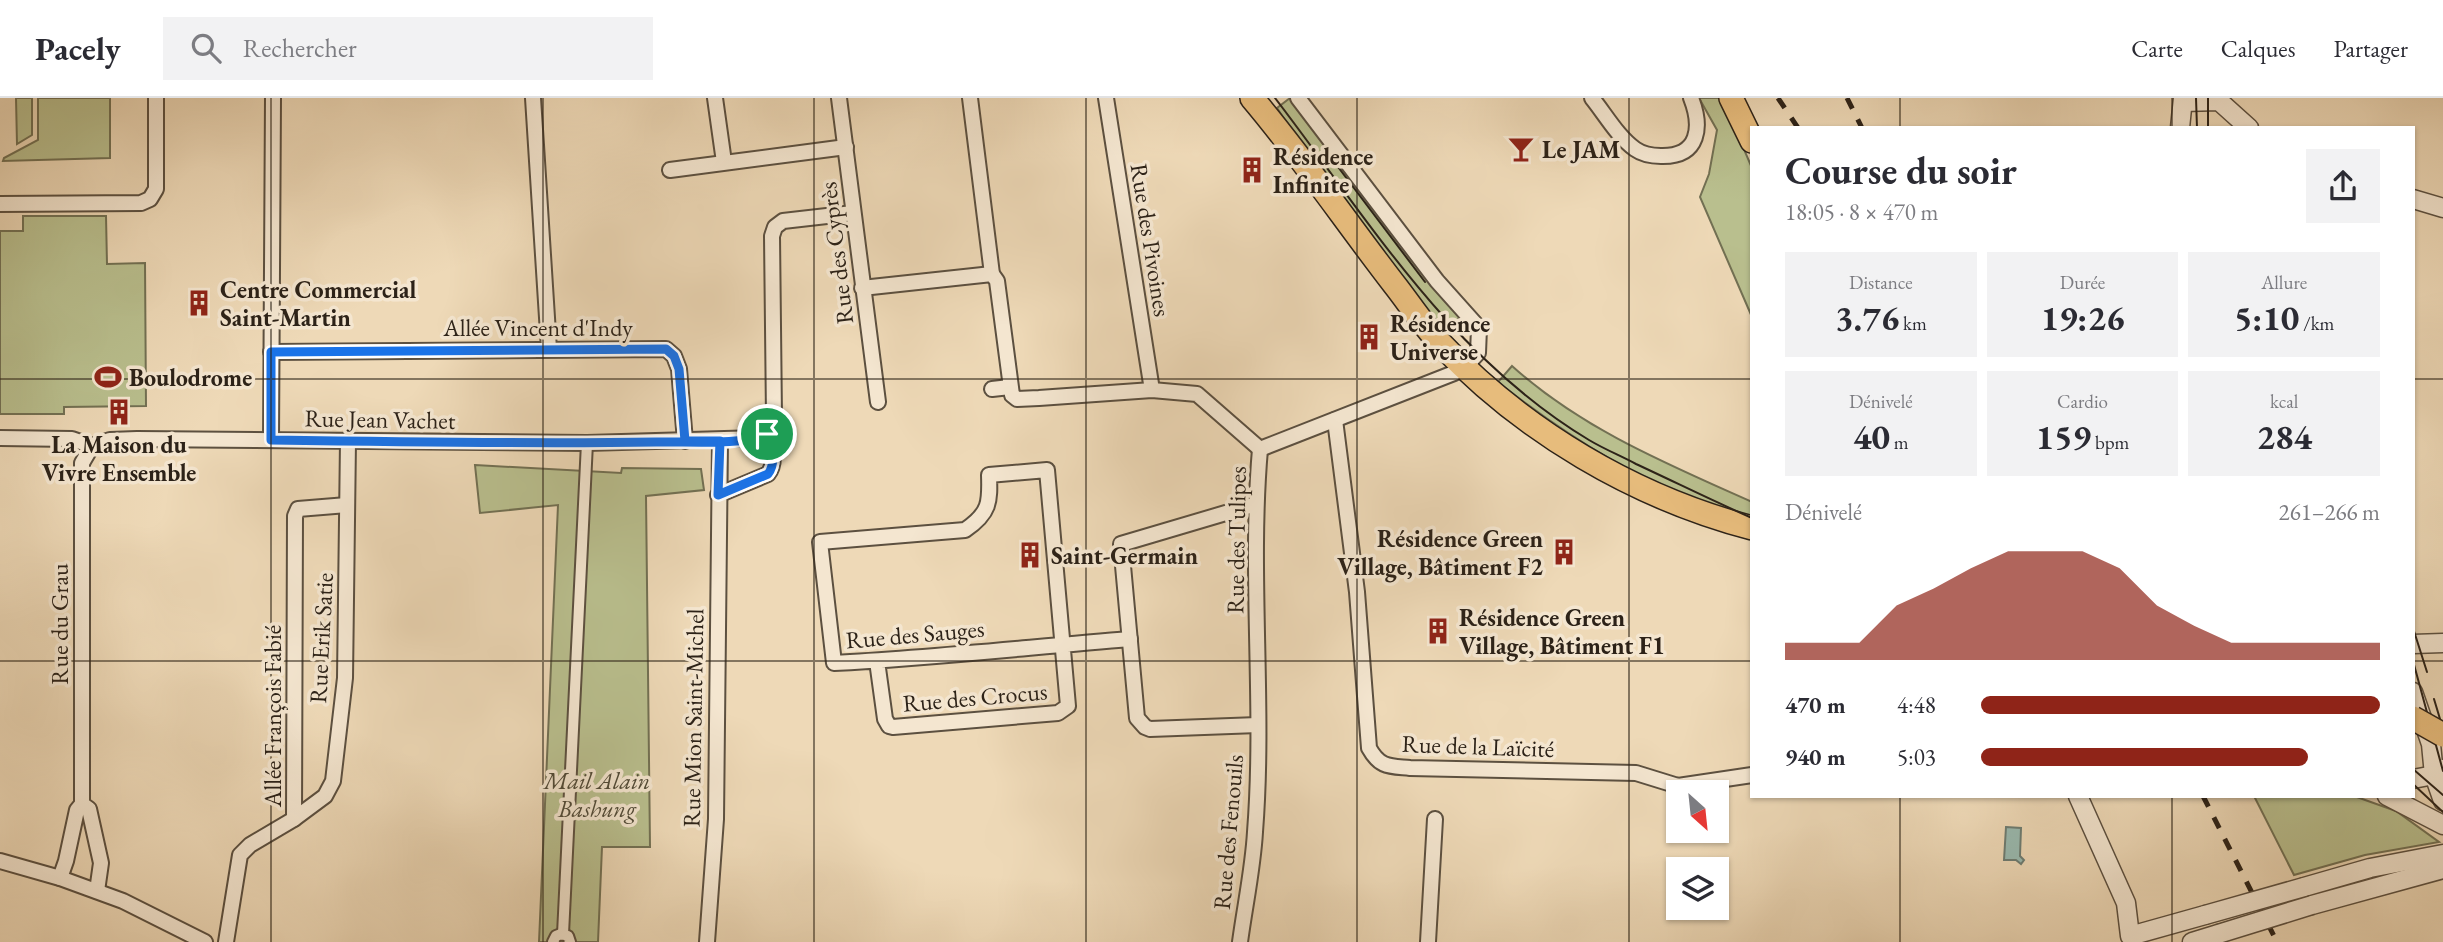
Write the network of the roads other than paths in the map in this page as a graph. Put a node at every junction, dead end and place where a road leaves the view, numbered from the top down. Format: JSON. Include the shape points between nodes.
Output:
{"nodes":[{"id":1,"x":156,"y":98,"type":"edge"},
{"id":2,"x":273,"y":98,"type":"edge"},
{"id":3,"x":533,"y":98,"type":"edge"},
{"id":4,"x":715,"y":98,"type":"edge"},
{"id":5,"x":839,"y":98,"type":"edge"},
{"id":6,"x":970,"y":98,"type":"edge"},
{"id":7,"x":1106,"y":98,"type":"edge"},
{"id":8,"x":1252,"y":98,"type":"edge"},
{"id":9,"x":1298,"y":98,"type":"edge"},
{"id":10,"x":1592,"y":98,"type":"edge"},
{"id":11,"x":1691,"y":98,"type":"edge"},
{"id":12,"x":1731,"y":98,"type":"edge"},
{"id":13,"x":2219,"y":99,"type":"edge"},
{"id":14,"x":2183,"y":100,"type":"edge"},
{"id":15,"x":2180,"y":126,"type":"edge"},
{"id":16,"x":2247,"y":126,"type":"edge"},
{"id":17,"x":1750,"y":137,"type":"edge"},
{"id":18,"x":846,"y":147,"type":"junction"},
{"id":19,"x":724,"y":162,"type":"junction"},
{"id":20,"x":670,"y":170,"type":"dead end"},
{"id":21,"x":2415,"y":201,"type":"edge"},
{"id":22,"x":0,"y":204,"type":"edge"},
{"id":23,"x":2443,"y":208,"type":"edge"},
{"id":24,"x":853,"y":213,"type":"junction"},
{"id":25,"x":992,"y":274,"type":"junction"},
{"id":26,"x":862,"y":288,"type":"junction"},
{"id":27,"x":549,"y":349,"type":"junction"},
{"id":28,"x":271,"y":352,"type":"junction"},
{"id":29,"x":1465,"y":367,"type":"junction"},
{"id":30,"x":1010,"y":387,"type":"junction"},
{"id":31,"x":992,"y":390,"type":"dead end"},
{"id":32,"x":1152,"y":390,"type":"junction"},
{"id":33,"x":878,"y":402,"type":"dead end"},
{"id":34,"x":1335,"y":420,"type":"junction"},
{"id":35,"x":767,"y":434,"type":"junction"},
{"id":36,"x":0,"y":438,"type":"edge"},
{"id":37,"x":271,"y":440,"type":"junction"},
{"id":38,"x":685,"y":441,"type":"junction"},
{"id":39,"x":720,"y":441,"type":"junction"},
{"id":40,"x":348,"y":442,"type":"junction"},
{"id":41,"x":587,"y":443,"type":"junction"},
{"id":42,"x":92,"y":446,"type":"junction"},
{"id":43,"x":1260,"y":449,"type":"junction"},
{"id":44,"x":718,"y":495,"type":"junction"},
{"id":45,"x":1256,"y":504,"type":"junction"},
{"id":46,"x":347,"y":505,"type":"junction"},
{"id":47,"x":1750,"y":527,"type":"edge"},
{"id":48,"x":1130,"y":639,"type":"junction"},
{"id":49,"x":2443,"y":643,"type":"edge"},
{"id":50,"x":1064,"y":644,"type":"junction"},
{"id":51,"x":2415,"y":645,"type":"edge"},
{"id":52,"x":877,"y":661,"type":"junction"},
{"id":53,"x":2415,"y":696,"type":"edge"},
{"id":54,"x":2415,"y":720,"type":"edge"},
{"id":55,"x":1258,"y":725,"type":"junction"},
{"id":56,"x":2439,"y":742,"type":"edge"},
{"id":57,"x":2415,"y":750,"type":"edge"},
{"id":58,"x":2438,"y":772,"type":"edge"},
{"id":59,"x":1750,"y":775,"type":"edge"},
{"id":60,"x":2415,"y":778,"type":"edge"},
{"id":61,"x":2079,"y":798,"type":"edge"},
{"id":62,"x":2391,"y":798,"type":"edge"},
{"id":63,"x":2443,"y":801,"type":"edge"},
{"id":64,"x":82,"y":804,"type":"junction"},
{"id":65,"x":294,"y":819,"type":"junction"},
{"id":66,"x":1436,"y":819,"type":"dead end"},
{"id":67,"x":2443,"y":825,"type":"edge"},
{"id":68,"x":0,"y":861,"type":"edge"},
{"id":69,"x":2440,"y":862,"type":"edge"},
{"id":70,"x":60,"y":878,"type":"junction"},
{"id":71,"x":97,"y":891,"type":"junction"},
{"id":72,"x":567,"y":938,"type":"edge"},
{"id":73,"x":2130,"y":939,"type":"edge"},
{"id":74,"x":205,"y":942,"type":"edge"},
{"id":75,"x":226,"y":942,"type":"edge"},
{"id":76,"x":554,"y":942,"type":"edge"},
{"id":77,"x":707,"y":942,"type":"edge"},
{"id":78,"x":1240,"y":942,"type":"edge"},
{"id":79,"x":1428,"y":942,"type":"edge"},
{"id":80,"x":2192,"y":942,"type":"edge"}],
"edges":[{"from":1,"to":22,"type":"street","via":[[156,189],[150,199],[141,203]]},
{"from":2,"to":28,"type":"street"},
{"from":3,"to":27,"type":"street"},
{"from":4,"to":19,"type":"street"},
{"from":5,"to":18,"type":"street","name":"Rue des Cyprès"},
{"from":6,"to":25,"type":"street"},
{"from":7,"to":32,"type":"street","name":"Rue des Pivoines"},
{"from":8,"to":29,"type":"main road","via":[[1439,341]]},
{"from":9,"to":29,"type":"street","via":[[1432,274],[1479,328],[1478,353]]},
{"from":10,"to":11,"type":"street","via":[[1632,148],[1664,156],[1687,149],[1697,133],[1698,116]]},
{"from":12,"to":17,"type":"main road"},
{"from":13,"to":14,"type":"street"},
{"from":13,"to":16,"type":"street"},
{"from":14,"to":15,"type":"street"},
{"from":18,"to":19,"type":"street"},
{"from":18,"to":24,"type":"street","name":"Rue des Cyprès"},
{"from":19,"to":20,"type":"street"},
{"from":21,"to":23,"type":"street"},
{"from":24,"to":26,"type":"street","name":"Rue des Cyprès"},
{"from":24,"to":35,"type":"street","via":[[783,221],[775,227],[774,417]]},
{"from":25,"to":26,"type":"street"},
{"from":25,"to":30,"type":"street","via":[[998,281]]},
{"from":26,"to":33,"type":"street","name":"Rue des Cyprès"},
{"from":27,"to":28,"type":"street","name":"Allée Vincent d'Indy"},
{"from":27,"to":38,"type":"street","name":"Allée Vincent d'Indy","via":[[666,349],[679,369]]},
{"from":28,"to":37,"type":"street"},
{"from":29,"to":34,"type":"street","name":"Rue des Tulipes"},
{"from":29,"to":47,"type":"main road","via":[[1503,402],[1600,466],[1659,497]]},
{"from":30,"to":31,"type":"street"},
{"from":30,"to":32,"type":"street","via":[[1017,399]]},
{"from":32,"to":43,"type":"street","via":[[1197,394]]},
{"from":34,"to":43,"type":"street","name":"Rue des Tulipes"},
{"from":34,"to":59,"type":"street","name":"Rue de la Laïcité","via":[[1357,592],[1369,748],[1375,758],[1384,765],[1410,768],[1636,772],[1678,786]]},
{"from":35,"to":39,"type":"street","via":[[758,439]]},
{"from":35,"to":44,"type":"street","via":[[772,442],[768,474]]},
{"from":36,"to":42,"type":"street","name":"Rue Jean Vachet","via":[[72,439]]},
{"from":37,"to":40,"type":"street","name":"Rue Jean Vachet"},
{"from":37,"to":42,"type":"street","name":"Rue Jean Vachet","via":[[110,440]]},
{"from":38,"to":39,"type":"street","name":"Rue Jean Vachet"},
{"from":38,"to":41,"type":"street","name":"Rue Jean Vachet"},
{"from":39,"to":44,"type":"street","name":"Rue Mion Saint-Michel"},
{"from":40,"to":41,"type":"street","name":"Rue Jean Vachet"},
{"from":40,"to":46,"type":"street","name":"Rue Erik Satie"},
{"from":41,"to":72,"type":"street"},
{"from":42,"to":64,"type":"street","name":"Rue du Grau","via":[[82,463]]},
{"from":43,"to":45,"type":"street","name":"Rue des Tulipes"},
{"from":44,"to":77,"type":"street","name":"Rue Mion Saint-Michel","via":[[716,819]]},
{"from":45,"to":48,"type":"street","via":[[1121,544]]},
{"from":45,"to":55,"type":"street","name":"Rue des Tulipes"},
{"from":46,"to":65,"type":"street","name":"Rue Erik Satie","via":[[345,678],[332,780],[325,796]]},
{"from":46,"to":65,"type":"street","name":"Allée François Fabié","via":[[306,507],[298,509],[295,516]]},
{"from":48,"to":50,"type":"street","name":"Rue des Sauges"},
{"from":48,"to":55,"type":"street","via":[[1138,718],[1145,727]]},
{"from":49,"to":51,"type":"street"},
{"from":50,"to":52,"type":"street","name":"Rue des Sauges"},
{"from":50,"to":52,"type":"street","name":"Rue des Crocus","via":[[1069,702],[1064,710],[899,727],[889,726],[885,719]]},
{"from":50,"to":52,"type":"street","name":"Rue des Sauges","via":[[1047,470],[989,474],[990,501],[980,520],[965,530],[820,542],[834,663]]},
{"from":53,"to":56,"type":"street"},
{"from":54,"to":56,"type":"main road","bridge":true},
{"from":55,"to":78,"type":"street","name":"Rue des Fenouils","via":[[1255,832]]},
{"from":56,"to":57,"type":"street"},
{"from":56,"to":58,"type":"street"},
{"from":58,"to":60,"type":"street"},
{"from":58,"to":63,"type":"street"},
{"from":61,"to":73,"type":"street","via":[[2126,902]]},
{"from":62,"to":67,"type":"street"},
{"from":64,"to":70,"type":"street","name":"Rue du Grau"},
{"from":64,"to":71,"type":"street","name":"Rue du Grau","via":[[89,810],[101,863]]},
{"from":65,"to":75,"type":"street","name":"Allée François Fabié","via":[[240,855]]},
{"from":66,"to":79,"type":"street"},
{"from":68,"to":70,"type":"street"},
{"from":69,"to":73,"type":"street","bridge":true,"via":[[2370,868]]},
{"from":69,"to":80,"type":"street","bridge":true},
{"from":70,"to":71,"type":"street"},
{"from":71,"to":74,"type":"street"},
{"from":72,"to":76,"type":"street","via":[[558,934]]}]}
